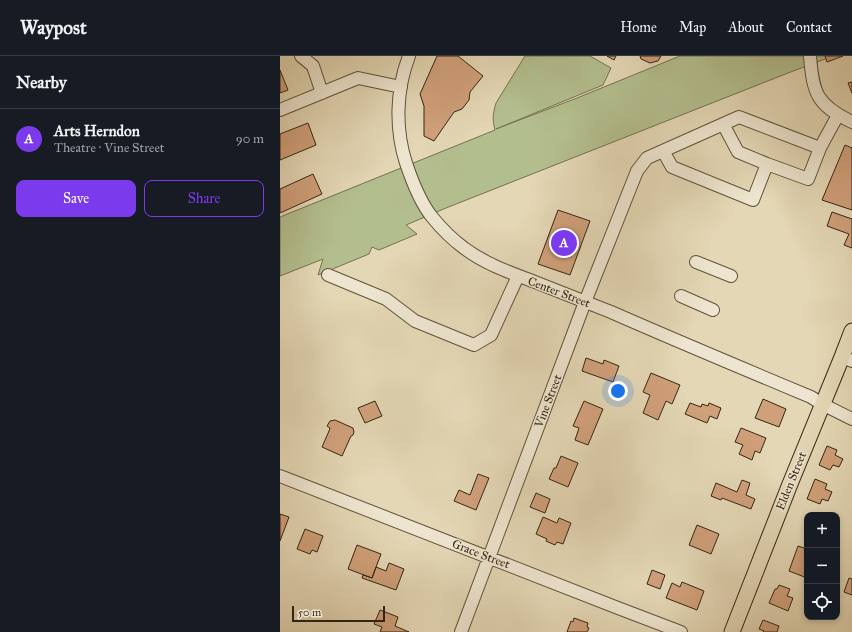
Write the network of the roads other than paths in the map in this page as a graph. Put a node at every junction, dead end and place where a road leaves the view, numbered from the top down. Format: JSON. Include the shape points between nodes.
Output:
{"nodes":[{"id":1,"x":301,"y":56,"type":"edge"},
{"id":2,"x":409,"y":56,"type":"edge"},
{"id":3,"x":810,"y":56,"type":"edge"},
{"id":4,"x":401,"y":87,"type":"junction"},
{"id":5,"x":322,"y":93,"type":"junction"},
{"id":6,"x":280,"y":110,"type":"edge"},
{"id":7,"x":838,"y":116,"type":"junction"},
{"id":8,"x":852,"y":122,"type":"edge"},
{"id":9,"x":723,"y":124,"type":"junction"},
{"id":10,"x":820,"y":148,"type":"junction"},
{"id":11,"x":663,"y":151,"type":"junction"},
{"id":12,"x":767,"y":164,"type":"junction"},
{"id":13,"x":696,"y":262,"type":"dead end"},
{"id":14,"x":328,"y":275,"type":"dead end"},
{"id":15,"x":518,"y":276,"type":"junction"},
{"id":16,"x":731,"y":276,"type":"dead end"},
{"id":17,"x":682,"y":296,"type":"dead end"},
{"id":18,"x":585,"y":302,"type":"junction"},
{"id":19,"x":713,"y":310,"type":"dead end"},
{"id":20,"x":852,"y":331,"type":"edge"},
{"id":21,"x":847,"y":359,"type":"edge"},
{"id":22,"x":822,"y":404,"type":"junction"},
{"id":23,"x":852,"y":418,"type":"edge"},
{"id":24,"x":280,"y":476,"type":"edge"},
{"id":25,"x":489,"y":557,"type":"junction"},
{"id":26,"x":461,"y":632,"type":"edge"},
{"id":27,"x":681,"y":632,"type":"edge"},
{"id":28,"x":732,"y":632,"type":"edge"}],
"edges":[{"from":1,"to":5,"type":"street","via":[[313,66]]},
{"from":2,"to":4,"type":"street","name":"Center Street"},
{"from":3,"to":7,"type":"street","via":[[817,93],[823,103]]},
{"from":4,"to":5,"type":"street","via":[[358,78]]},
{"from":4,"to":15,"type":"street","name":"Center Street","via":[[399,109],[403,154],[419,196],[431,216],[464,248],[484,261]]},
{"from":5,"to":6,"type":"street"},
{"from":7,"to":8,"type":"street"},
{"from":7,"to":10,"type":"street"},
{"from":9,"to":10,"type":"street","name":"Vine Street","via":[[740,117]]},
{"from":9,"to":11,"type":"street","name":"Vine Street"},
{"from":9,"to":12,"type":"street","via":[[738,152]]},
{"from":10,"to":12,"type":"street","via":[[808,179]]},
{"from":11,"to":12,"type":"street","via":[[672,167],[753,200]]},
{"from":11,"to":18,"type":"street","name":"Vine Street","via":[[646,158],[637,171]]},
{"from":13,"to":16,"type":"street"},
{"from":14,"to":15,"type":"street","via":[[386,299],[415,321],[474,345],[491,335]]},
{"from":15,"to":18,"type":"street","name":"Center Street"},
{"from":17,"to":19,"type":"street"},
{"from":18,"to":22,"type":"street","name":"Center Street"},
{"from":18,"to":25,"type":"street","name":"Vine Street"},
{"from":20,"to":21,"type":"main road","name":"Elden Street"},
{"from":21,"to":22,"type":"main road","name":"Elden Street"},
{"from":22,"to":23,"type":"street","name":"Center Street"},
{"from":22,"to":28,"type":"main road","name":"Elden Street"},
{"from":24,"to":25,"type":"street","name":"Grace Street"},
{"from":25,"to":26,"type":"street","name":"Vine Street"},
{"from":25,"to":27,"type":"street","name":"Grace Street"}]}
